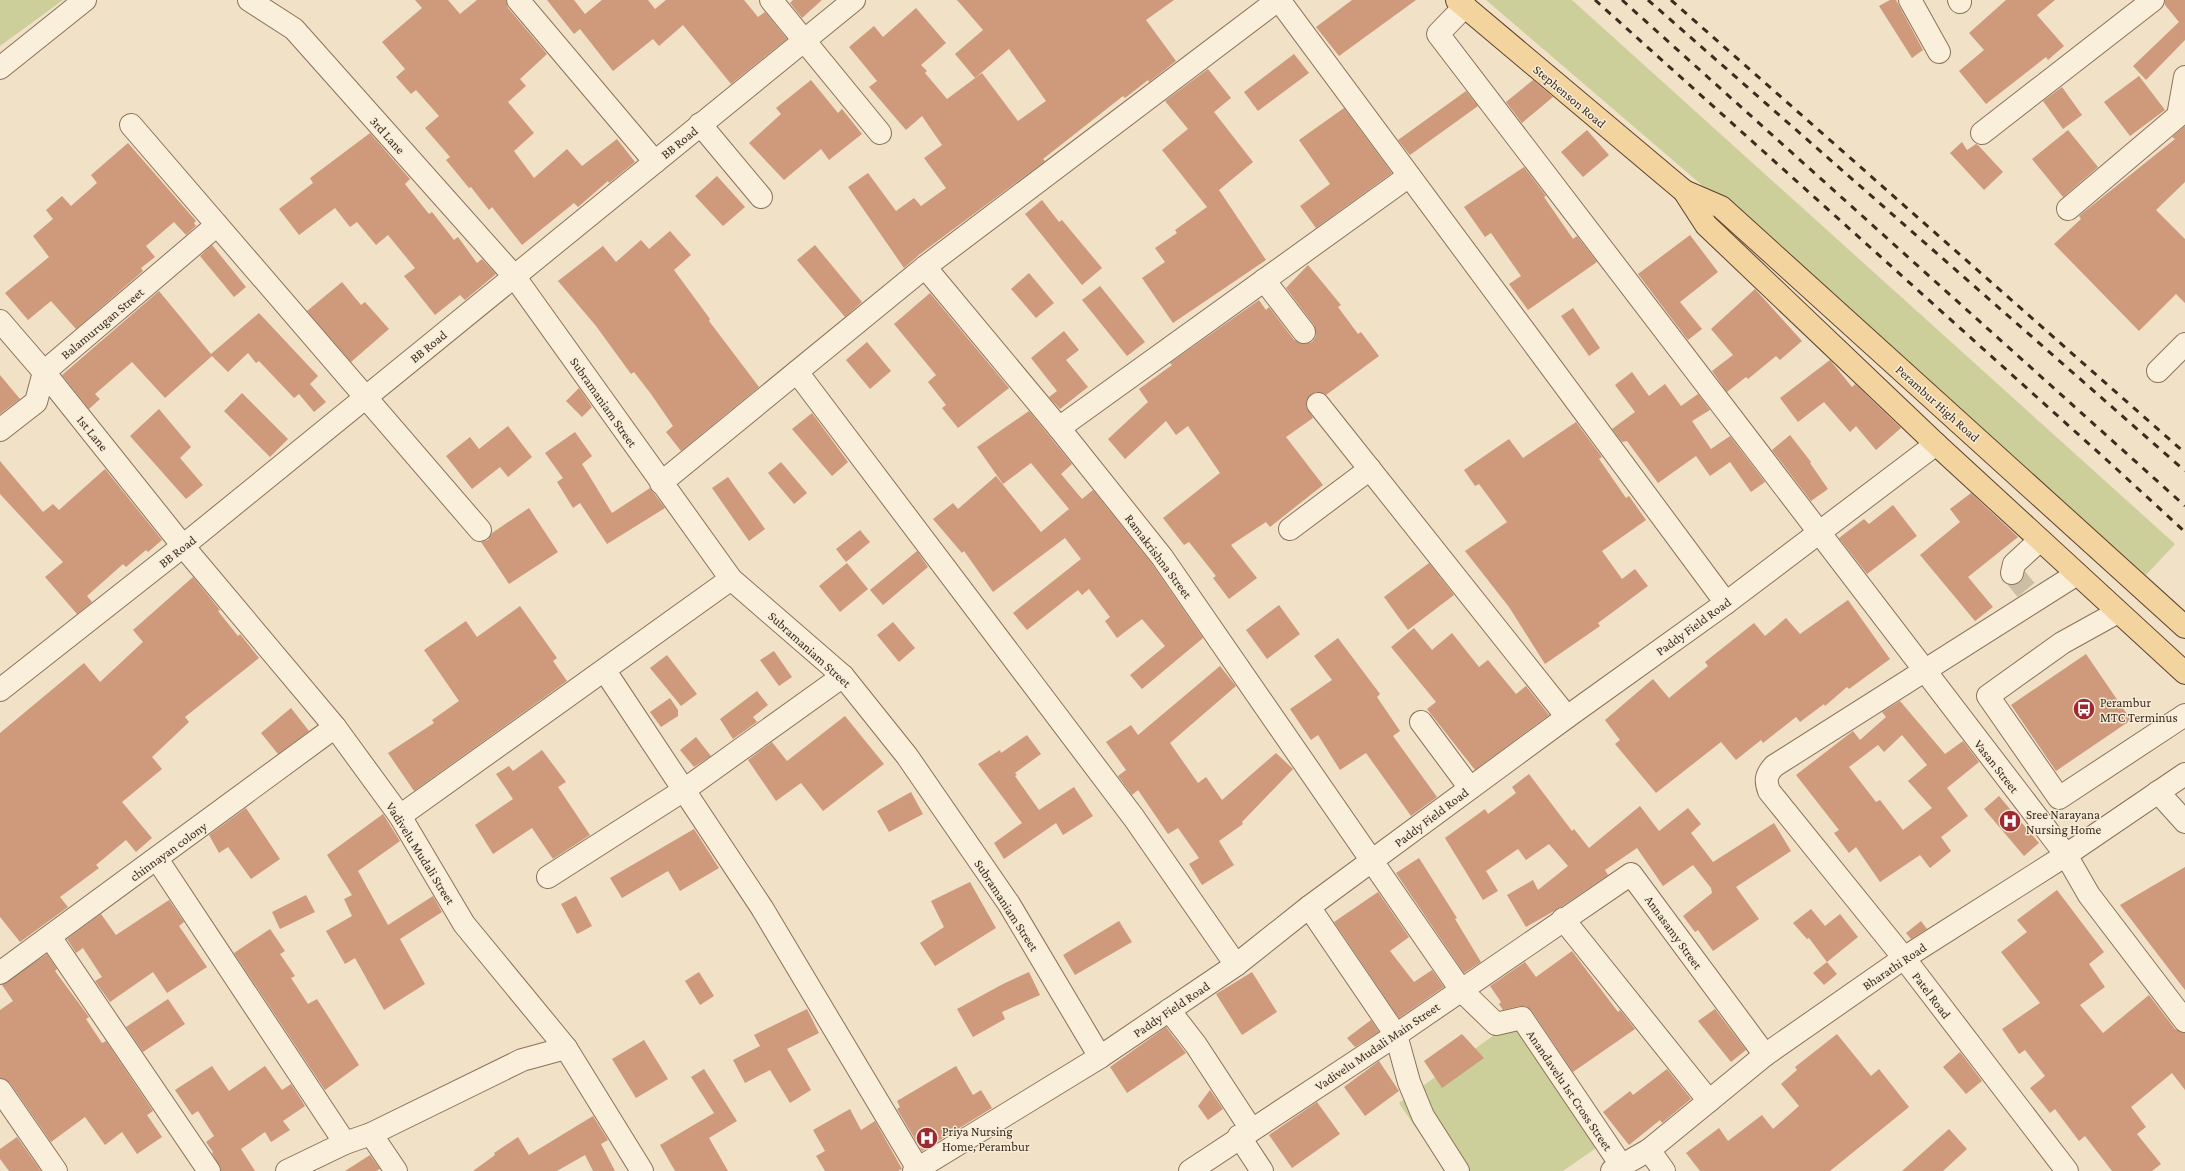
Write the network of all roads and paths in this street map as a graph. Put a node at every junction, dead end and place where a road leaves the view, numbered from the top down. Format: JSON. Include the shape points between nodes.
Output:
{"nodes":[{"id":1,"x":518,"y":0,"type":"edge"},
{"id":2,"x":771,"y":0,"type":"edge"},
{"id":3,"x":854,"y":0,"type":"edge"},
{"id":4,"x":1279,"y":0,"type":"edge"},
{"id":5,"x":1910,"y":0,"type":"edge"},
{"id":6,"x":2153,"y":0,"type":"edge"},
{"id":7,"x":81,"y":1,"type":"edge"},
{"id":8,"x":251,"y":1,"type":"edge"},
{"id":9,"x":1461,"y":3,"type":"edge"},
{"id":10,"x":804,"y":40,"type":"junction"},
{"id":11,"x":1939,"y":52,"type":"dead end"},
{"id":12,"x":0,"y":68,"type":"edge"},
{"id":13,"x":2185,"y":77,"type":"edge"},
{"id":14,"x":700,"y":124,"type":"junction"},
{"id":15,"x":131,"y":125,"type":"dead end"},
{"id":16,"x":880,"y":133,"type":"dead end"},
{"id":17,"x":1982,"y":133,"type":"dead end"},
{"id":18,"x":655,"y":162,"type":"junction"},
{"id":19,"x":1410,"y":176,"type":"junction"},
{"id":20,"x":1684,"y":191,"type":"junction"},
{"id":21,"x":761,"y":197,"type":"dead end"},
{"id":22,"x":2068,"y":209,"type":"dead end"},
{"id":23,"x":217,"y":225,"type":"junction"},
{"id":24,"x":925,"y":267,"type":"junction"},
{"id":25,"x":514,"y":276,"type":"junction"},
{"id":26,"x":1264,"y":280,"type":"junction"},
{"id":27,"x":0,"y":321,"type":"edge"},
{"id":28,"x":1304,"y":332,"type":"dead end"},
{"id":29,"x":2185,"y":344,"type":"edge"},
{"id":30,"x":44,"y":372,"type":"junction"},
{"id":31,"x":798,"y":372,"type":"junction"},
{"id":32,"x":2158,"y":372,"type":"dead end"},
{"id":33,"x":364,"y":398,"type":"junction"},
{"id":34,"x":1318,"y":404,"type":"dead end"},
{"id":35,"x":1059,"y":428,"type":"junction"},
{"id":36,"x":0,"y":430,"type":"edge"},
{"id":37,"x":1936,"y":444,"type":"junction"},
{"id":38,"x":1370,"y":469,"type":"junction"},
{"id":39,"x":661,"y":483,"type":"junction"},
{"id":40,"x":1290,"y":529,"type":"dead end"},
{"id":41,"x":480,"y":530,"type":"dead end"},
{"id":42,"x":1818,"y":533,"type":"junction"},
{"id":43,"x":2040,"y":540,"type":"junction"},
{"id":44,"x":183,"y":546,"type":"junction"},
{"id":45,"x":2071,"y":568,"type":"junction"},
{"id":46,"x":2012,"y":573,"type":"dead end"},
{"id":47,"x":731,"y":579,"type":"junction"},
{"id":48,"x":2027,"y":590,"type":"dead end"},
{"id":49,"x":1726,"y":603,"type":"junction"},
{"id":50,"x":2118,"y":612,"type":"junction"},
{"id":51,"x":2185,"y":627,"type":"edge"},
{"id":52,"x":605,"y":671,"type":"junction"},
{"id":53,"x":1924,"y":671,"type":"junction"},
{"id":54,"x":2185,"y":674,"type":"edge"},
{"id":55,"x":843,"y":676,"type":"junction"},
{"id":56,"x":0,"y":690,"type":"edge"},
{"id":57,"x":2185,"y":715,"type":"edge"},
{"id":58,"x":1567,"y":717,"type":"junction"},
{"id":59,"x":1421,"y":722,"type":"dead end"},
{"id":60,"x":335,"y":727,"type":"junction"},
{"id":61,"x":2185,"y":774,"type":"edge"},
{"id":62,"x":1470,"y":788,"type":"junction"},
{"id":63,"x":684,"y":790,"type":"junction"},
{"id":64,"x":2158,"y":792,"type":"junction"},
{"id":65,"x":400,"y":816,"type":"junction"},
{"id":66,"x":2185,"y":822,"type":"edge"},
{"id":67,"x":2066,"y":855,"type":"junction"},
{"id":68,"x":157,"y":858,"type":"junction"},
{"id":69,"x":1372,"y":862,"type":"junction"},
{"id":70,"x":548,"y":877,"type":"dead end"},
{"id":71,"x":1309,"y":907,"type":"junction"},
{"id":72,"x":1563,"y":919,"type":"junction"},
{"id":73,"x":50,"y":937,"type":"junction"},
{"id":74,"x":1904,"y":958,"type":"junction"},
{"id":75,"x":1236,"y":965,"type":"junction"},
{"id":76,"x":0,"y":974,"type":"edge"},
{"id":77,"x":1461,"y":990,"type":"junction"},
{"id":78,"x":1169,"y":1010,"type":"junction"},
{"id":79,"x":2185,"y":1021,"type":"edge"},
{"id":80,"x":1396,"y":1035,"type":"junction"},
{"id":81,"x":566,"y":1048,"type":"junction"},
{"id":82,"x":1765,"y":1055,"type":"junction"},
{"id":83,"x":1100,"y":1057,"type":"junction"},
{"id":84,"x":0,"y":1090,"type":"edge"},
{"id":85,"x":1709,"y":1101,"type":"junction"},
{"id":86,"x":1245,"y":1133,"type":"junction"},
{"id":87,"x":371,"y":1134,"type":"junction"},
{"id":88,"x":345,"y":1142,"type":"junction"},
{"id":89,"x":1649,"y":1150,"type":"junction"},
{"id":90,"x":1616,"y":1168,"type":"edge"},
{"id":91,"x":916,"y":1170,"type":"edge"},
{"id":92,"x":56,"y":1171,"type":"edge"},
{"id":93,"x":210,"y":1171,"type":"edge"},
{"id":94,"x":287,"y":1171,"type":"edge"},
{"id":95,"x":396,"y":1171,"type":"edge"},
{"id":96,"x":642,"y":1171,"type":"edge"},
{"id":97,"x":1190,"y":1171,"type":"edge"},
{"id":98,"x":1262,"y":1171,"type":"edge"},
{"id":99,"x":1458,"y":1171,"type":"edge"},
{"id":100,"x":1664,"y":1171,"type":"edge"},
{"id":101,"x":2067,"y":1171,"type":"edge"}],
"edges":[{"from":1,"to":18,"type":"street"},
{"from":2,"to":10,"type":"street"},
{"from":3,"to":10,"type":"street","name":"BB Road"},
{"from":4,"to":19,"type":"street"},
{"from":4,"to":24,"type":"street"},
{"from":5,"to":11,"type":"street"},
{"from":6,"to":17,"type":"street"},
{"from":7,"to":12,"type":"street"},
{"from":8,"to":25,"type":"street","name":"3rd Lane","via":[[294,29]]},
{"from":9,"to":20,"type":"main road","name":"Stephenson Road"},
{"from":9,"to":42,"type":"street","name":"Vasan Street","via":[[1438,34]]},
{"from":10,"to":14,"type":"street","name":"BB Road"},
{"from":10,"to":16,"type":"street"},
{"from":13,"to":22,"type":"street","via":[[2178,116]]},
{"from":14,"to":18,"type":"street","name":"BB Road"},
{"from":14,"to":21,"type":"street"},
{"from":15,"to":23,"type":"street"},
{"from":18,"to":25,"type":"street","name":"BB Road"},
{"from":19,"to":26,"type":"street"},
{"from":19,"to":49,"type":"street"},
{"from":20,"to":37,"type":"main road","via":[[1706,225]]},
{"from":20,"to":51,"type":"main road","name":"Perambur High Road","via":[[1721,207]]},
{"from":23,"to":30,"type":"street","name":"Balamurugan Street"},
{"from":23,"to":33,"type":"street"},
{"from":24,"to":31,"type":"street"},
{"from":24,"to":35,"type":"street","name":"Ramakrishna Street"},
{"from":25,"to":33,"type":"street","name":"BB Road"},
{"from":25,"to":39,"type":"street","name":"Subramaniam Street"},
{"from":26,"to":28,"type":"street"},
{"from":26,"to":35,"type":"street"},
{"from":27,"to":30,"type":"street","name":"1st Lane"},
{"from":29,"to":32,"type":"street"},
{"from":30,"to":36,"type":"street","via":[[36,402]]},
{"from":30,"to":44,"type":"street","name":"1st Lane"},
{"from":31,"to":39,"type":"street"},
{"from":31,"to":75,"type":"street","via":[[1134,818]]},
{"from":33,"to":41,"type":"street"},
{"from":33,"to":44,"type":"street","name":"BB Road"},
{"from":34,"to":38,"type":"street"},
{"from":35,"to":69,"type":"street","name":"Ramakrishna Street","via":[[1162,557]]},
{"from":37,"to":42,"type":"street","name":"Paddy Field Road"},
{"from":37,"to":43,"type":"main road"},
{"from":38,"to":40,"type":"street"},
{"from":38,"to":58,"type":"street"},
{"from":39,"to":47,"type":"street","name":"Subramaniam Street"},
{"from":42,"to":49,"type":"street","name":"Paddy Field Road"},
{"from":42,"to":53,"type":"street","name":"Vasan Street"},
{"from":43,"to":45,"type":"main road"},
{"from":43,"to":46,"type":"street","via":[[2014,564]]},
{"from":44,"to":56,"type":"street","name":"BB Road"},
{"from":44,"to":60,"type":"street","name":"Vadivelu Mudali Street"},
{"from":45,"to":48,"type":"street","via":[[2034,590]]},
{"from":45,"to":50,"type":"main road"},
{"from":45,"to":53,"type":"street"},
{"from":47,"to":52,"type":"street"},
{"from":47,"to":55,"type":"street","name":"Subramaniam Street"},
{"from":49,"to":58,"type":"street","name":"Paddy Field Road"},
{"from":50,"to":54,"type":"main road"},
{"from":50,"to":57,"type":"street","via":[[2062,643],[1988,696],[2059,798]]},
{"from":52,"to":63,"type":"street"},
{"from":52,"to":65,"type":"street"},
{"from":53,"to":67,"type":"street","name":"Vasan Street"},
{"from":53,"to":74,"type":"street","name":"Patel Road","via":[[1774,766],[1767,774],[1766,783],[1769,791]]},
{"from":55,"to":63,"type":"street"},
{"from":55,"to":83,"type":"street","name":"Subramaniam Street","via":[[907,756],[1009,904]]},
{"from":58,"to":62,"type":"street","name":"Paddy Field Road"},
{"from":59,"to":62,"type":"street"},
{"from":60,"to":65,"type":"street","name":"Vadivelu Mudali Street"},
{"from":60,"to":68,"type":"street","name":"chinnayan colony"},
{"from":61,"to":64,"type":"street","name":"Bharathi Road"},
{"from":62,"to":69,"type":"street","name":"Paddy Field Road"},
{"from":63,"to":70,"type":"street"},
{"from":63,"to":91,"type":"street","via":[[762,908]]},
{"from":64,"to":66,"type":"street"},
{"from":64,"to":67,"type":"street","name":"Bharathi Road"},
{"from":65,"to":81,"type":"street","name":"Vadivelu Mudali Street","via":[[464,924]]},
{"from":67,"to":74,"type":"street","name":"Bharathi Road"},
{"from":67,"to":79,"type":"street","name":"Vasan Street","via":[[2089,895]]},
{"from":68,"to":73,"type":"street","name":"chinnayan colony"},
{"from":68,"to":88,"type":"street"},
{"from":69,"to":71,"type":"street","name":"Paddy Field Road"},
{"from":69,"to":77,"type":"street","name":"Ramakrishna Street"},
{"from":71,"to":75,"type":"street","name":"Paddy Field Road"},
{"from":71,"to":80,"type":"street"},
{"from":72,"to":77,"type":"street","name":"Vadivelu Mudali Main Street"},
{"from":72,"to":82,"type":"street","name":"Annasamy Street","via":[[1631,874]]},
{"from":72,"to":85,"type":"street"},
{"from":73,"to":76,"type":"street","name":"chinnayan colony"},
{"from":73,"to":93,"type":"street"},
{"from":74,"to":82,"type":"street","name":"Bharathi Road"},
{"from":74,"to":101,"type":"street","name":"Patel Road"},
{"from":75,"to":78,"type":"street","name":"Paddy Field Road"},
{"from":77,"to":80,"type":"street","name":"Vadivelu Mudali Main Street"},
{"from":77,"to":90,"type":"street","name":"Anandavelu 1st Cross Street","via":[[1496,1024],[1522,1018]]},
{"from":78,"to":83,"type":"street","name":"Paddy Field Road"},
{"from":78,"to":86,"type":"street","via":[[1196,1045]]},
{"from":80,"to":86,"type":"street","name":"Vadivelu Mudali Main Street"},
{"from":80,"to":99,"type":"street","via":[[1409,1082],[1423,1116]]},
{"from":81,"to":87,"type":"street","via":[[522,1060]]},
{"from":81,"to":96,"type":"street","name":"Vadivelu Mudali Street"},
{"from":82,"to":85,"type":"street","name":"Bharathi Road"},
{"from":83,"to":91,"type":"street","name":"Paddy Field Road"},
{"from":84,"to":92,"type":"street"},
{"from":85,"to":89,"type":"street","name":"Bharathi Road"},
{"from":86,"to":97,"type":"street","name":"Vadivelu Mudali Main Street"},
{"from":86,"to":98,"type":"street"},
{"from":87,"to":88,"type":"street"},
{"from":87,"to":95,"type":"street"},
{"from":88,"to":94,"type":"street"},
{"from":89,"to":90,"type":"street","name":"Bharathi Road"},
{"from":89,"to":100,"type":"street"}]}
